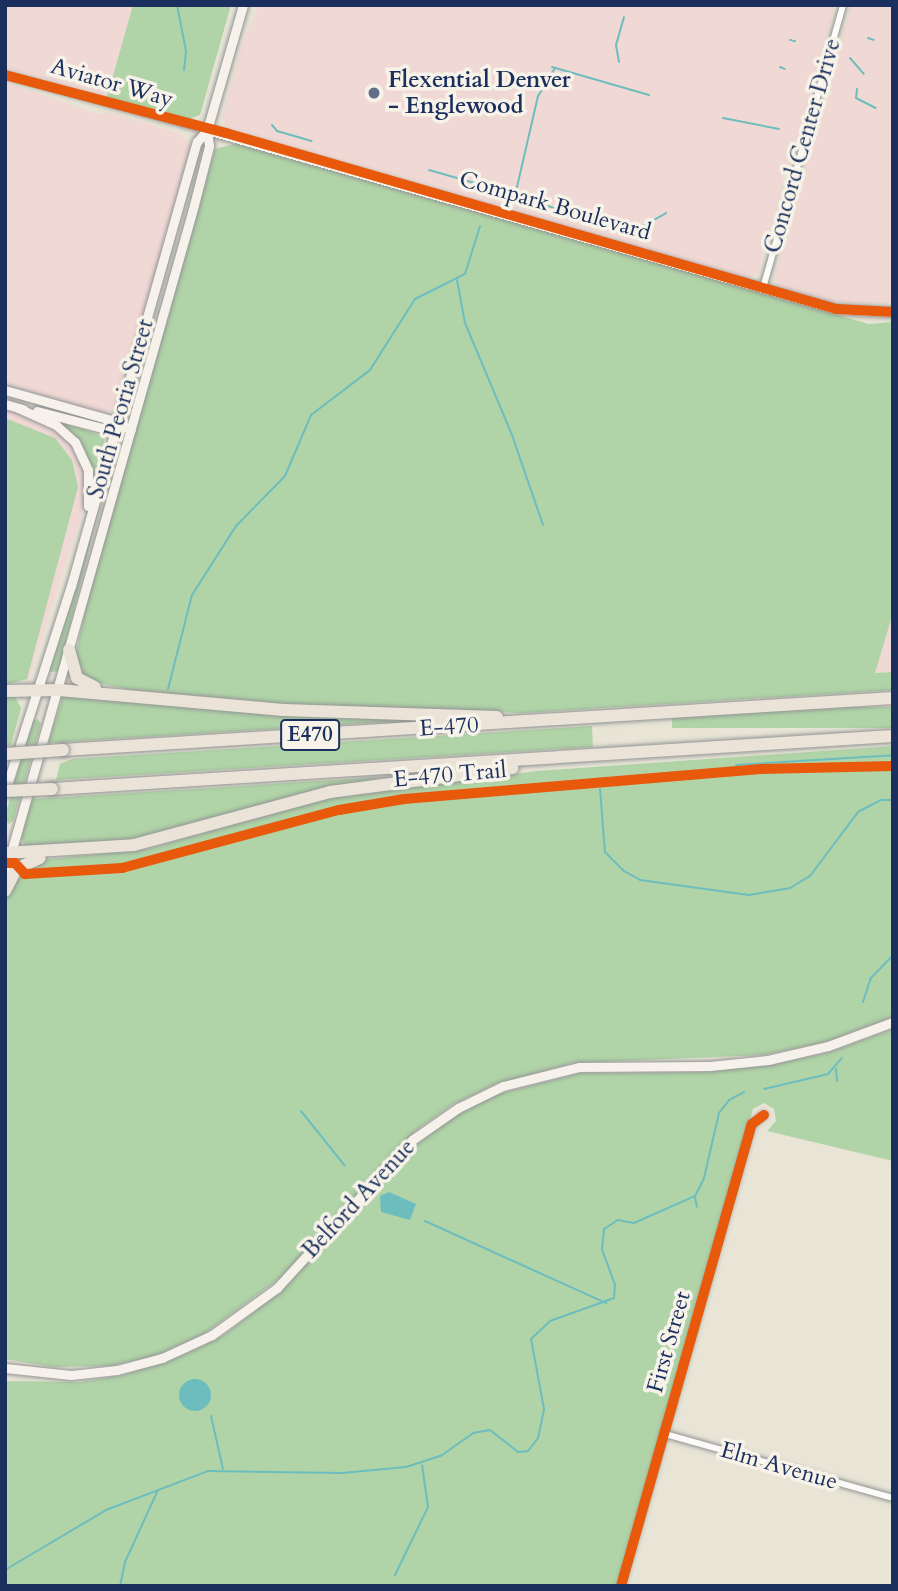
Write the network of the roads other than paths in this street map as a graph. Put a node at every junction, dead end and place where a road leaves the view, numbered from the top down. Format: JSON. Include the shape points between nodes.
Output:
{"nodes":[{"id":1,"x":243,"y":5,"type":"edge"},
{"id":2,"x":843,"y":5,"type":"edge"},
{"id":3,"x":5,"y":75,"type":"edge"},
{"id":4,"x":207,"y":130,"type":"junction"},
{"id":5,"x":763,"y":288,"type":"junction"},
{"id":6,"x":893,"y":312,"type":"edge"},
{"id":7,"x":5,"y":390,"type":"edge"},
{"id":8,"x":5,"y":404,"type":"edge"},
{"id":9,"x":18,"y":408,"type":"junction"},
{"id":10,"x":118,"y":422,"type":"junction"},
{"id":11,"x":131,"y":430,"type":"junction"},
{"id":12,"x":114,"y":432,"type":"junction"},
{"id":13,"x":86,"y":531,"type":"junction"},
{"id":14,"x":69,"y":650,"type":"junction"},
{"id":15,"x":36,"y":688,"type":"junction"},
{"id":16,"x":59,"y":690,"type":"junction"},
{"id":17,"x":5,"y":691,"type":"edge"},
{"id":18,"x":121,"y":695,"type":"junction"},
{"id":19,"x":893,"y":698,"type":"edge"},
{"id":20,"x":558,"y":720,"type":"junction"},
{"id":21,"x":893,"y":736,"type":"edge"},
{"id":22,"x":5,"y":754,"type":"edge"},
{"id":23,"x":585,"y":756,"type":"junction"},
{"id":24,"x":5,"y":791,"type":"edge"},
{"id":25,"x":88,"y":850,"type":"junction"},
{"id":26,"x":9,"y":853,"type":"edge"},
{"id":27,"x":5,"y":874,"type":"edge"},
{"id":28,"x":5,"y":891,"type":"edge"},
{"id":29,"x":893,"y":1023,"type":"edge"},
{"id":30,"x":764,"y":1115,"type":"dead end"},
{"id":31,"x":5,"y":1368,"type":"edge"},
{"id":32,"x":665,"y":1434,"type":"junction"},
{"id":33,"x":893,"y":1498,"type":"edge"},
{"id":34,"x":621,"y":1586,"type":"edge"}],
"edges":[{"from":1,"to":4,"type":"main road","name":"South Peoria Street"},
{"from":2,"to":5,"type":"street","name":"Concord Center Drive"},
{"from":3,"to":4,"type":"street","name":"Aviator Way"},
{"from":4,"to":5,"type":"main road","name":"Compark Boulevard"},
{"from":4,"to":10,"type":"main road","name":"South Peoria Street","via":[[197,142]]},
{"from":4,"to":11,"type":"main road","name":"South Peoria Street","via":[[209,146]]},
{"from":5,"to":6,"type":"main road","name":"Compark Boulevard","via":[[852,312]]},
{"from":7,"to":10,"type":"main road"},
{"from":8,"to":9,"type":"main road"},
{"from":9,"to":12,"type":"main road"},
{"from":9,"to":13,"type":"main road","via":[[61,427],[79,448],[90,481]]},
{"from":10,"to":11,"type":"main road"},
{"from":10,"to":12,"type":"main road","name":"South Peoria Street"},
{"from":11,"to":12,"type":"main road"},
{"from":11,"to":14,"type":"main road","name":"South Peoria Street"},
{"from":12,"to":13,"type":"main road","name":"South Peoria Street"},
{"from":13,"to":15,"type":"main road","name":"South Peoria Street"},
{"from":14,"to":16,"type":"main road","name":"South Peoria Street"},
{"from":14,"to":18,"type":"highway","via":[[73,671],[82,684]]},
{"from":15,"to":16,"type":"highway"},
{"from":15,"to":17,"type":"highway"},
{"from":15,"to":24,"type":"main road","name":"South Peoria Street"},
{"from":16,"to":18,"type":"highway"},
{"from":16,"to":26,"type":"main road","name":"South Peoria Street"},
{"from":18,"to":20,"type":"highway","via":[[283,710]]},
{"from":19,"to":20,"type":"highway","name":"E-470","number":"E470"},
{"from":20,"to":22,"type":"highway","name":"E-470","number":"E470","bridge":true},
{"from":21,"to":23,"type":"highway","name":"E-470","number":"E470"},
{"from":23,"to":24,"type":"highway","name":"E-470","number":"E470","bridge":true},
{"from":23,"to":25,"type":"highway","via":[[554,764],[365,785],[147,842]]},
{"from":25,"to":26,"type":"highway"},
{"from":25,"to":28,"type":"highway","via":[[27,860],[14,871]]},
{"from":26,"to":27,"type":"main road","name":"South Peoria Street"},
{"from":29,"to":31,"type":"main road","name":"Belford Avenue","via":[[828,1046],[768,1060],[710,1066],[586,1066],[503,1086],[457,1108],[412,1140],[281,1284],[212,1335],[162,1358],[117,1370],[71,1375]]},
{"from":30,"to":32,"type":"street","name":"First Street","via":[[752,1124]]},
{"from":32,"to":33,"type":"street","name":"Elm Avenue"},
{"from":32,"to":34,"type":"street","name":"First Street"}]}
